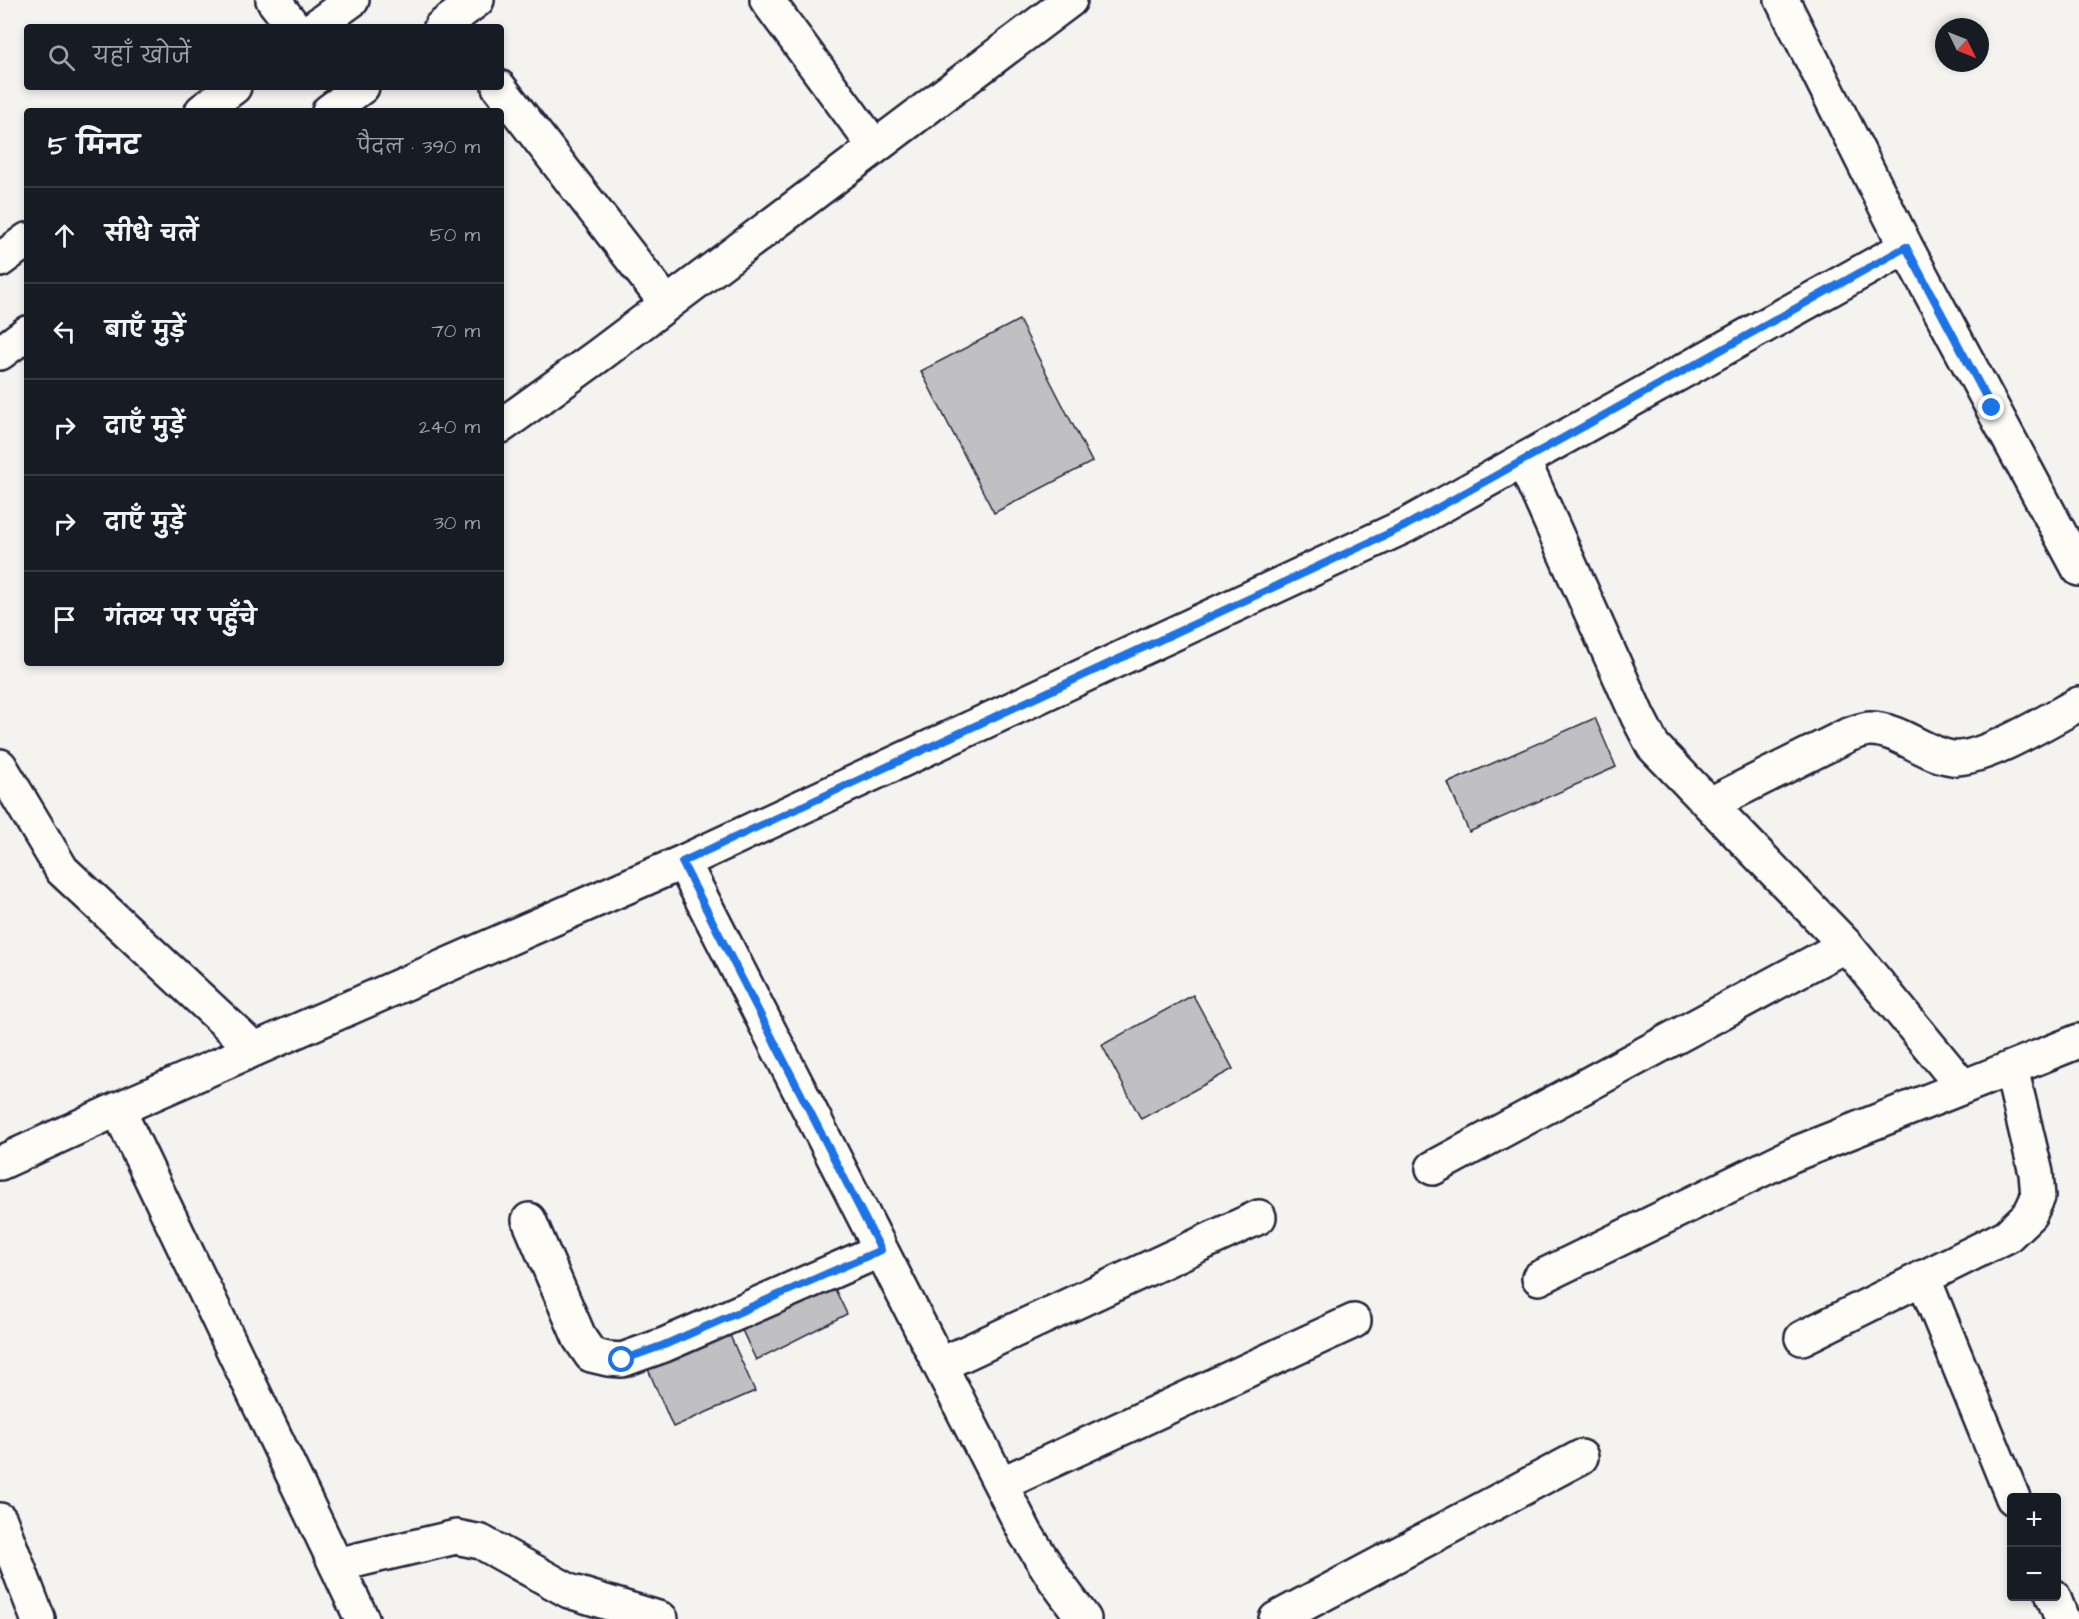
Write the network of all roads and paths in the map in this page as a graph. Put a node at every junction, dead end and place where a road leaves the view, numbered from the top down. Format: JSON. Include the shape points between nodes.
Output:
{"nodes":[{"id":1,"x":273,"y":0,"type":"edge"},
{"id":2,"x":352,"y":0,"type":"edge"},
{"id":3,"x":477,"y":0,"type":"edge"},
{"id":4,"x":767,"y":0,"type":"edge"},
{"id":5,"x":1070,"y":0,"type":"edge"},
{"id":6,"x":1782,"y":0,"type":"edge"},
{"id":7,"x":292,"y":24,"type":"edge"},
{"id":8,"x":319,"y":24,"type":"edge"},
{"id":9,"x":448,"y":24,"type":"edge"},
{"id":10,"x":230,"y":90,"type":"edge"},
{"id":11,"x":358,"y":90,"type":"edge"},
{"id":12,"x":501,"y":90,"type":"edge"},
{"id":13,"x":205,"y":108,"type":"edge"},
{"id":14,"x":333,"y":108,"type":"edge"},
{"id":15,"x":875,"y":147,"type":"junction"},
{"id":16,"x":24,"y":242,"type":"edge"},
{"id":17,"x":1906,"y":247,"type":"junction"},
{"id":18,"x":0,"y":260,"type":"edge"},
{"id":19,"x":667,"y":304,"type":"junction"},
{"id":20,"x":24,"y":335,"type":"edge"},
{"id":21,"x":0,"y":352,"type":"edge"},
{"id":22,"x":504,"y":424,"type":"edge"},
{"id":23,"x":1523,"y":460,"type":"junction"},
{"id":24,"x":2079,"y":569,"type":"edge"},
{"id":25,"x":2079,"y":704,"type":"edge"},
{"id":26,"x":0,"y":766,"type":"edge"},
{"id":27,"x":1710,"y":804,"type":"junction"},
{"id":28,"x":682,"y":862,"type":"junction"},
{"id":29,"x":1846,"y":945,"type":"junction"},
{"id":30,"x":2079,"y":1041,"type":"edge"},
{"id":31,"x":254,"y":1049,"type":"junction"},
{"id":32,"x":2011,"y":1068,"type":"junction"},
{"id":33,"x":1963,"y":1087,"type":"junction"},
{"id":34,"x":118,"y":1108,"type":"junction"},
{"id":35,"x":0,"y":1162,"type":"edge"},
{"id":36,"x":1432,"y":1168,"type":"dead end"},
{"id":37,"x":1259,"y":1216,"type":"dead end"},
{"id":38,"x":529,"y":1220,"type":"dead end"},
{"id":39,"x":881,"y":1250,"type":"junction"},
{"id":40,"x":1923,"y":1277,"type":"junction"},
{"id":41,"x":1539,"y":1278,"type":"dead end"},
{"id":42,"x":1354,"y":1321,"type":"dead end"},
{"id":43,"x":1802,"y":1338,"type":"dead end"},
{"id":44,"x":940,"y":1365,"type":"junction"},
{"id":45,"x":1581,"y":1457,"type":"dead end"},
{"id":46,"x":1000,"y":1484,"type":"junction"},
{"id":47,"x":2011,"y":1493,"type":"edge"},
{"id":48,"x":0,"y":1520,"type":"edge"},
{"id":49,"x":336,"y":1565,"type":"junction"},
{"id":50,"x":2055,"y":1601,"type":"edge"},
{"id":51,"x":1070,"y":1613,"type":"edge"},
{"id":52,"x":38,"y":1619,"type":"edge"},
{"id":53,"x":362,"y":1619,"type":"edge"},
{"id":54,"x":661,"y":1619,"type":"edge"},
{"id":55,"x":1276,"y":1619,"type":"edge"},
{"id":56,"x":2062,"y":1619,"type":"edge"}],
"edges":[{"from":1,"to":7,"type":"street"},
{"from":2,"to":8,"type":"street"},
{"from":3,"to":9,"type":"street"},
{"from":4,"to":15,"type":"street"},
{"from":5,"to":15,"type":"street"},
{"from":6,"to":17,"type":"street"},
{"from":10,"to":13,"type":"street"},
{"from":11,"to":14,"type":"street"},
{"from":12,"to":19,"type":"street"},
{"from":15,"to":19,"type":"street"},
{"from":16,"to":18,"type":"street"},
{"from":17,"to":23,"type":"street"},
{"from":17,"to":24,"type":"street"},
{"from":19,"to":22,"type":"street"},
{"from":20,"to":21,"type":"street"},
{"from":23,"to":27,"type":"street","via":[[1653,746]]},
{"from":23,"to":28,"type":"street","via":[[1405,526]]},
{"from":25,"to":27,"type":"street","via":[[1994,748],[1954,758],[1887,731],[1868,728]]},
{"from":26,"to":31,"type":"street","via":[[62,870]]},
{"from":27,"to":29,"type":"street"},
{"from":28,"to":31,"type":"street"},
{"from":28,"to":39,"type":"street"},
{"from":29,"to":33,"type":"street"},
{"from":29,"to":36,"type":"street"},
{"from":30,"to":32,"type":"street"},
{"from":31,"to":34,"type":"street"},
{"from":32,"to":33,"type":"street"},
{"from":32,"to":40,"type":"street","via":[[2038,1197],[2030,1214],[2007,1236]]},
{"from":33,"to":41,"type":"street","via":[[1792,1155]]},
{"from":34,"to":35,"type":"street"},
{"from":34,"to":49,"type":"street"},
{"from":37,"to":44,"type":"street"},
{"from":38,"to":39,"type":"street","via":[[580,1339],[591,1354],[608,1359],[622,1360],[664,1345]]},
{"from":39,"to":44,"type":"street"},
{"from":40,"to":43,"type":"street"},
{"from":40,"to":47,"type":"street"},
{"from":42,"to":46,"type":"street"},
{"from":44,"to":46,"type":"street"},
{"from":45,"to":55,"type":"street"},
{"from":46,"to":51,"type":"street"},
{"from":48,"to":52,"type":"street"},
{"from":49,"to":53,"type":"street"},
{"from":49,"to":54,"type":"street","via":[[456,1537],[481,1542],[569,1591]]},
{"from":50,"to":56,"type":"street"}]}
